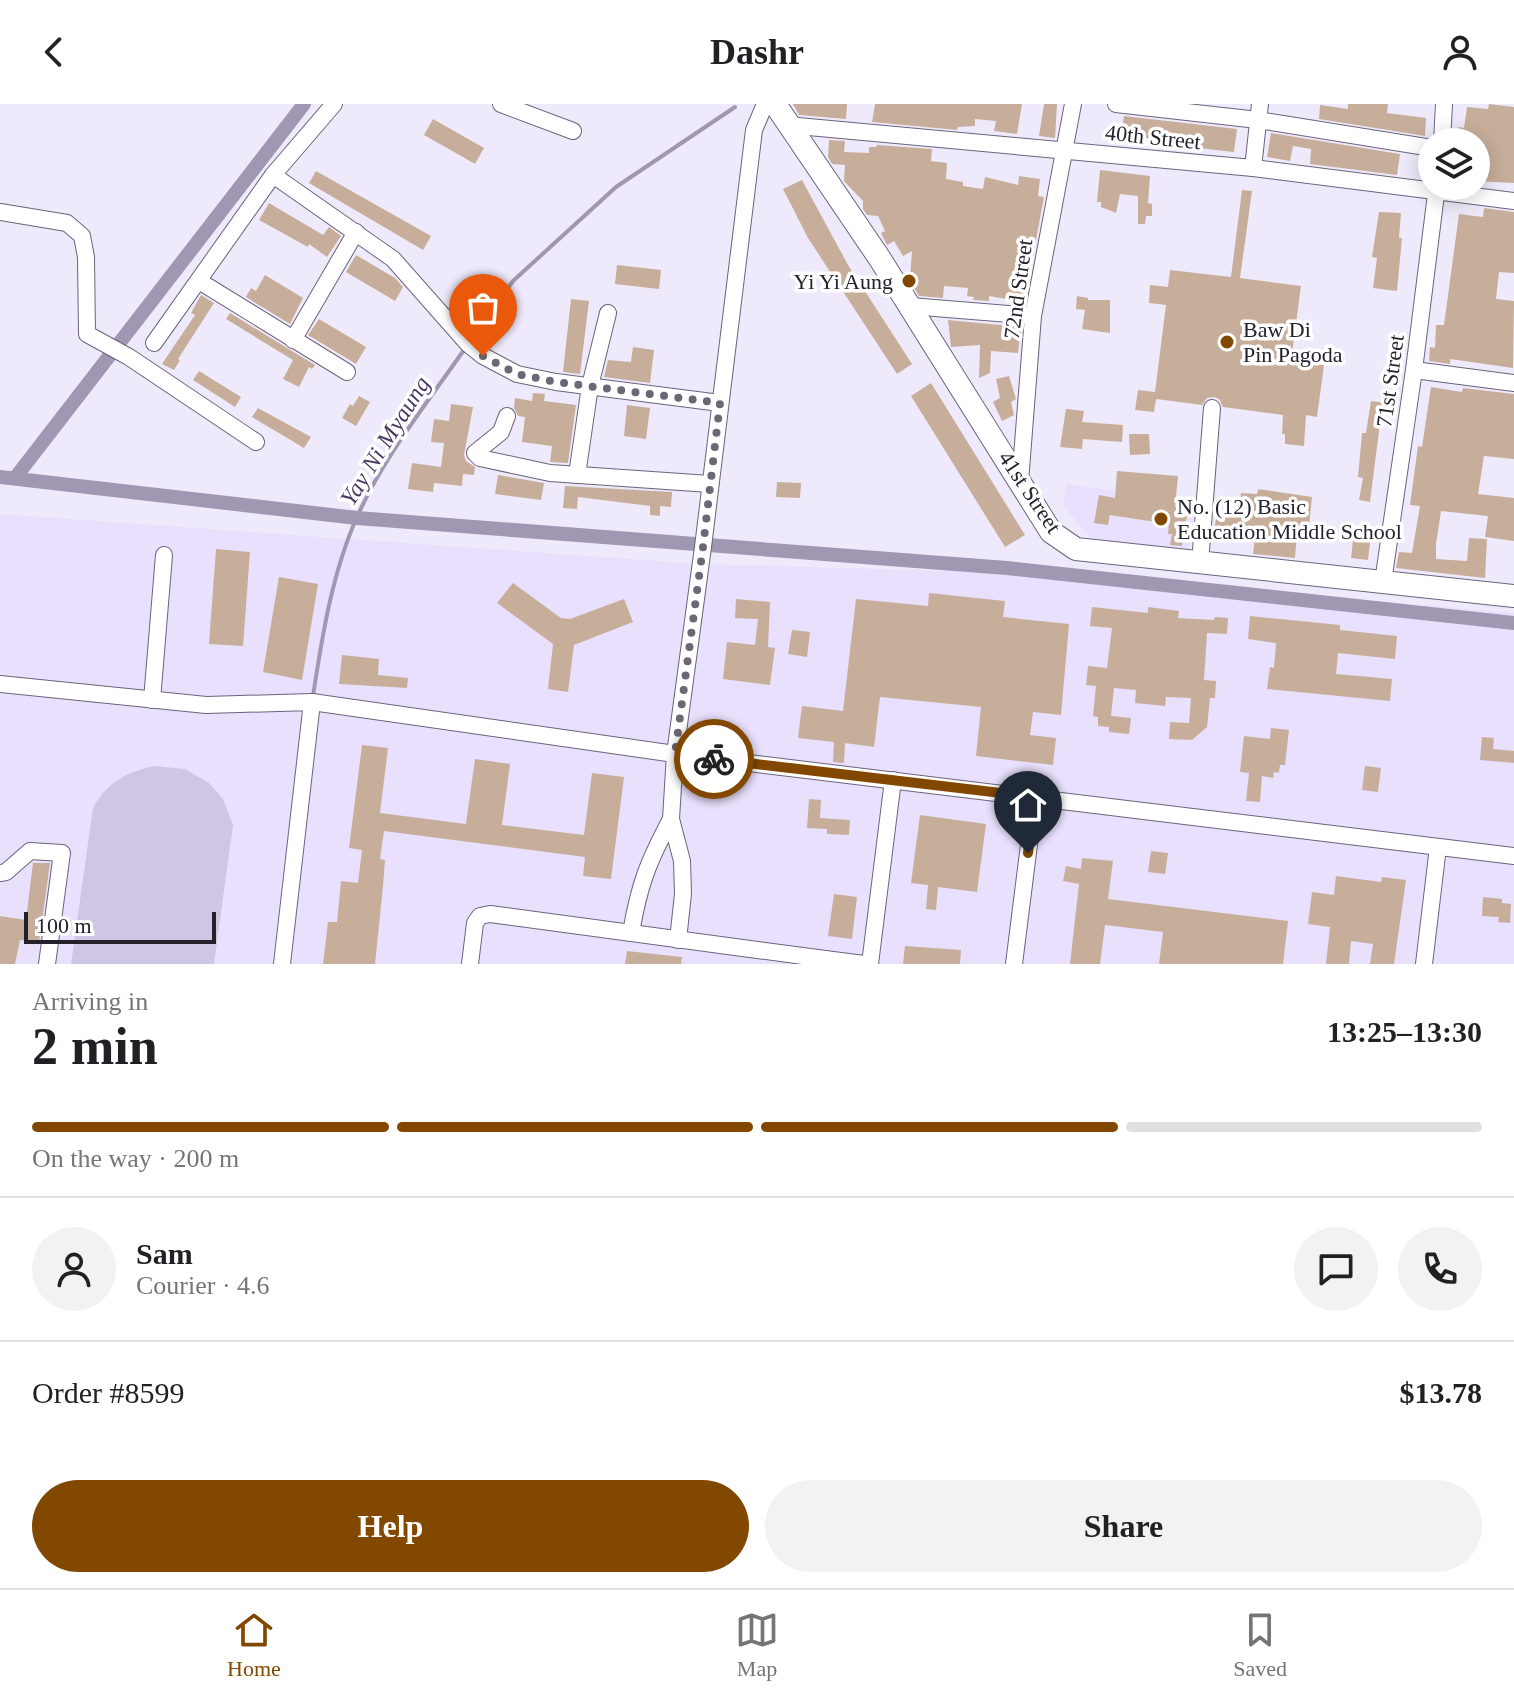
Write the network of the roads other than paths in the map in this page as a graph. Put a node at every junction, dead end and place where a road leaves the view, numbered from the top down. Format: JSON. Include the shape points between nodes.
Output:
{"nodes":[{"id":1,"x":334,"y":104,"type":"edge"},
{"id":2,"x":501,"y":104,"type":"edge"},
{"id":3,"x":1073,"y":104,"type":"edge"},
{"id":4,"x":1116,"y":104,"type":"edge"},
{"id":5,"x":1444,"y":104,"type":"edge"},
{"id":6,"x":776,"y":109,"type":"edge"},
{"id":7,"x":1259,"y":112,"type":"edge"},
{"id":8,"x":1443,"y":128,"type":"edge"},
{"id":9,"x":573,"y":131,"type":"dead end"},
{"id":10,"x":1418,"y":145,"type":"edge"},
{"id":11,"x":1063,"y":150,"type":"junction"},
{"id":12,"x":1253,"y":168,"type":"junction"},
{"id":13,"x":273,"y":175,"type":"junction"},
{"id":14,"x":1418,"y":186,"type":"edge"},
{"id":15,"x":1490,"y":197,"type":"edge"},
{"id":16,"x":1435,"y":200,"type":"edge"},
{"id":17,"x":1514,"y":201,"type":"edge"},
{"id":18,"x":0,"y":212,"type":"edge"},
{"id":19,"x":356,"y":232,"type":"junction"},
{"id":20,"x":199,"y":281,"type":"junction"},
{"id":21,"x":910,"y":306,"type":"junction"},
{"id":22,"x":608,"y":313,"type":"dead end"},
{"id":23,"x":1033,"y":316,"type":"junction"},
{"id":24,"x":293,"y":340,"type":"junction"},
{"id":25,"x":154,"y":343,"type":"dead end"},
{"id":26,"x":1414,"y":370,"type":"junction"},
{"id":27,"x":347,"y":372,"type":"dead end"},
{"id":28,"x":1514,"y":383,"type":"edge"},
{"id":29,"x":590,"y":386,"type":"junction"},
{"id":30,"x":720,"y":403,"type":"junction"},
{"id":31,"x":1212,"y":408,"type":"dead end"},
{"id":32,"x":507,"y":416,"type":"dead end"},
{"id":33,"x":256,"y":442,"type":"dead end"},
{"id":34,"x":577,"y":475,"type":"junction"},
{"id":35,"x":1020,"y":482,"type":"junction"},
{"id":36,"x":710,"y":484,"type":"junction"},
{"id":37,"x":164,"y":555,"type":"dead end"},
{"id":38,"x":1200,"y":563,"type":"junction"},
{"id":39,"x":1383,"y":582,"type":"junction"},
{"id":40,"x":1514,"y":596,"type":"edge"},
{"id":41,"x":0,"y":684,"type":"edge"},
{"id":42,"x":152,"y":700,"type":"junction"},
{"id":43,"x":312,"y":702,"type":"junction"},
{"id":44,"x":675,"y":754,"type":"junction"},
{"id":45,"x":893,"y":780,"type":"junction"},
{"id":46,"x":1035,"y":797,"type":"junction"},
{"id":47,"x":671,"y":819,"type":"junction"},
{"id":48,"x":1438,"y":847,"type":"junction"},
{"id":49,"x":1514,"y":856,"type":"edge"},
{"id":50,"x":0,"y":873,"type":"edge"},
{"id":51,"x":631,"y":933,"type":"junction"},
{"id":52,"x":678,"y":940,"type":"junction"},
{"id":53,"x":824,"y":962,"type":"edge"},
{"id":54,"x":47,"y":964,"type":"edge"},
{"id":55,"x":282,"y":964,"type":"edge"},
{"id":56,"x":470,"y":964,"type":"edge"},
{"id":57,"x":864,"y":964,"type":"edge"},
{"id":58,"x":870,"y":964,"type":"edge"},
{"id":59,"x":1014,"y":964,"type":"edge"},
{"id":60,"x":1424,"y":964,"type":"edge"}],
"edges":[{"from":1,"to":13,"type":"street"},
{"from":2,"to":9,"type":"street"},
{"from":3,"to":11,"type":"street","name":"72nd Street"},
{"from":4,"to":7,"type":"street"},
{"from":5,"to":8,"type":"street"},
{"from":6,"to":11,"type":"street","name":"40th Street"},
{"from":6,"to":21,"type":"main road","name":"41st Street"},
{"from":6,"to":30,"type":"street","via":[[754,130]]},
{"from":7,"to":10,"type":"street"},
{"from":7,"to":12,"type":"street"},
{"from":11,"to":12,"type":"street","name":"40th Street"},
{"from":11,"to":23,"type":"street","name":"72nd Street"},
{"from":12,"to":14,"type":"street","name":"40th Street"},
{"from":13,"to":19,"type":"street"},
{"from":13,"to":20,"type":"street"},
{"from":15,"to":17,"type":"street","name":"40th Street"},
{"from":16,"to":26,"type":"street","name":"71st Street"},
{"from":18,"to":33,"type":"street","via":[[67,223],[82,236],[87,334]]},
{"from":19,"to":24,"type":"street"},
{"from":19,"to":29,"type":"street","via":[[393,259],[483,356],[517,374]]},
{"from":20,"to":24,"type":"street"},
{"from":20,"to":25,"type":"street"},
{"from":21,"to":23,"type":"street"},
{"from":21,"to":35,"type":"main road","name":"41st Street"},
{"from":22,"to":29,"type":"street"},
{"from":23,"to":35,"type":"street","name":"72nd Street"},
{"from":24,"to":27,"type":"street"},
{"from":26,"to":28,"type":"street"},
{"from":26,"to":39,"type":"street","name":"71st Street"},
{"from":29,"to":30,"type":"street"},
{"from":29,"to":34,"type":"street"},
{"from":30,"to":36,"type":"street"},
{"from":31,"to":38,"type":"street"},
{"from":32,"to":34,"type":"street","via":[[501,432],[475,453],[480,458]]},
{"from":34,"to":36,"type":"street"},
{"from":35,"to":38,"type":"main road","name":"41st Street","via":[[1051,532],[1076,549]]},
{"from":36,"to":44,"type":"street"},
{"from":37,"to":42,"type":"street"},
{"from":38,"to":39,"type":"main road","name":"41st Street"},
{"from":39,"to":40,"type":"main road","name":"41st Street"},
{"from":41,"to":42,"type":"street"},
{"from":42,"to":43,"type":"street","via":[[206,705]]},
{"from":43,"to":44,"type":"street"},
{"from":43,"to":55,"type":"street"},
{"from":44,"to":45,"type":"street"},
{"from":44,"to":47,"type":"street"},
{"from":45,"to":46,"type":"street"},
{"from":45,"to":58,"type":"street"},
{"from":46,"to":48,"type":"street"},
{"from":46,"to":59,"type":"street"},
{"from":47,"to":51,"type":"street","via":[[639,888]]},
{"from":47,"to":52,"type":"street","via":[[682,861]]},
{"from":48,"to":49,"type":"street"},
{"from":48,"to":60,"type":"street"},
{"from":50,"to":54,"type":"street","via":[[30,851],[62,853]]},
{"from":51,"to":52,"type":"street"},
{"from":51,"to":56,"type":"street","via":[[490,914],[475,923]]},
{"from":52,"to":53,"type":"street"},
{"from":53,"to":57,"type":"street"}]}
